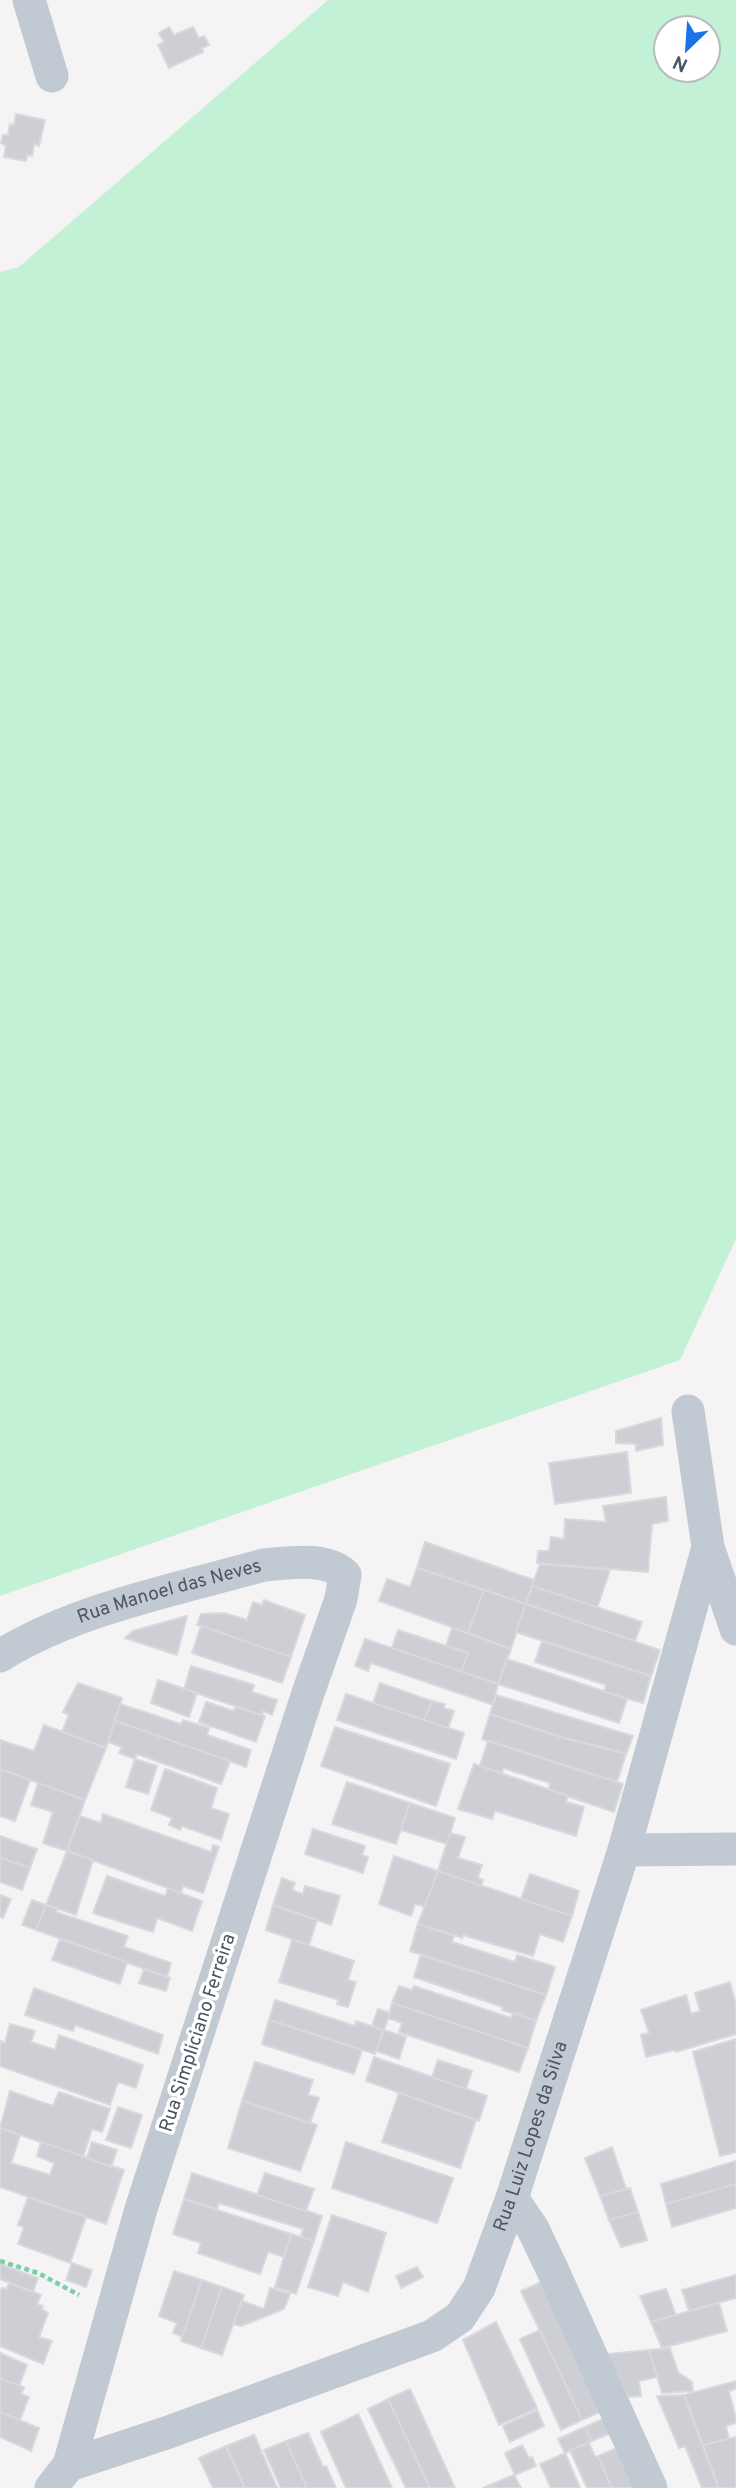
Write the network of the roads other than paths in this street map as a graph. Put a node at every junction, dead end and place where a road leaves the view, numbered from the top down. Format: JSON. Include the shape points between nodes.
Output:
{"nodes":[{"id":1,"x":29,"y":0,"type":"edge"},
{"id":2,"x":52,"y":76,"type":"dead end"},
{"id":3,"x":688,"y":1411,"type":"dead end"},
{"id":4,"x":708,"y":1547,"type":"junction"},
{"id":5,"x":345,"y":1575,"type":"joint"},
{"id":6,"x":736,"y":1629,"type":"edge"},
{"id":7,"x":0,"y":1656,"type":"edge"},
{"id":8,"x":736,"y":1849,"type":"edge"},
{"id":9,"x":624,"y":1850,"type":"junction"},
{"id":10,"x":512,"y":2198,"type":"junction"},
{"id":11,"x":60,"y":2477,"type":"edge"},
{"id":12,"x":651,"y":2488,"type":"edge"}],
"edges":[{"from":1,"to":2,"type":"street"},
{"from":3,"to":4,"type":"street"},
{"from":4,"to":6,"type":"street"},
{"from":4,"to":9,"type":"street","name":"Rua Luiz Lopes da Silva"},
{"from":5,"to":7,"type":"street","name":"Rua Manoel das Neves","via":[[331,1565],[264,1565],[80,1618]]},
{"from":5,"to":11,"type":"street","name":"Rua Simpliciano Ferreira","via":[[341,1599],[141,2209]]},
{"from":8,"to":9,"type":"street"},
{"from":9,"to":10,"type":"street","name":"Rua Luiz Lopes da Silva"},
{"from":10,"to":11,"type":"street","name":"Rua Luiz Lopes da Silva","via":[[479,2288],[460,2317],[432,2336],[166,2433]]},
{"from":10,"to":12,"type":"street","via":[[533,2229]]}]}
